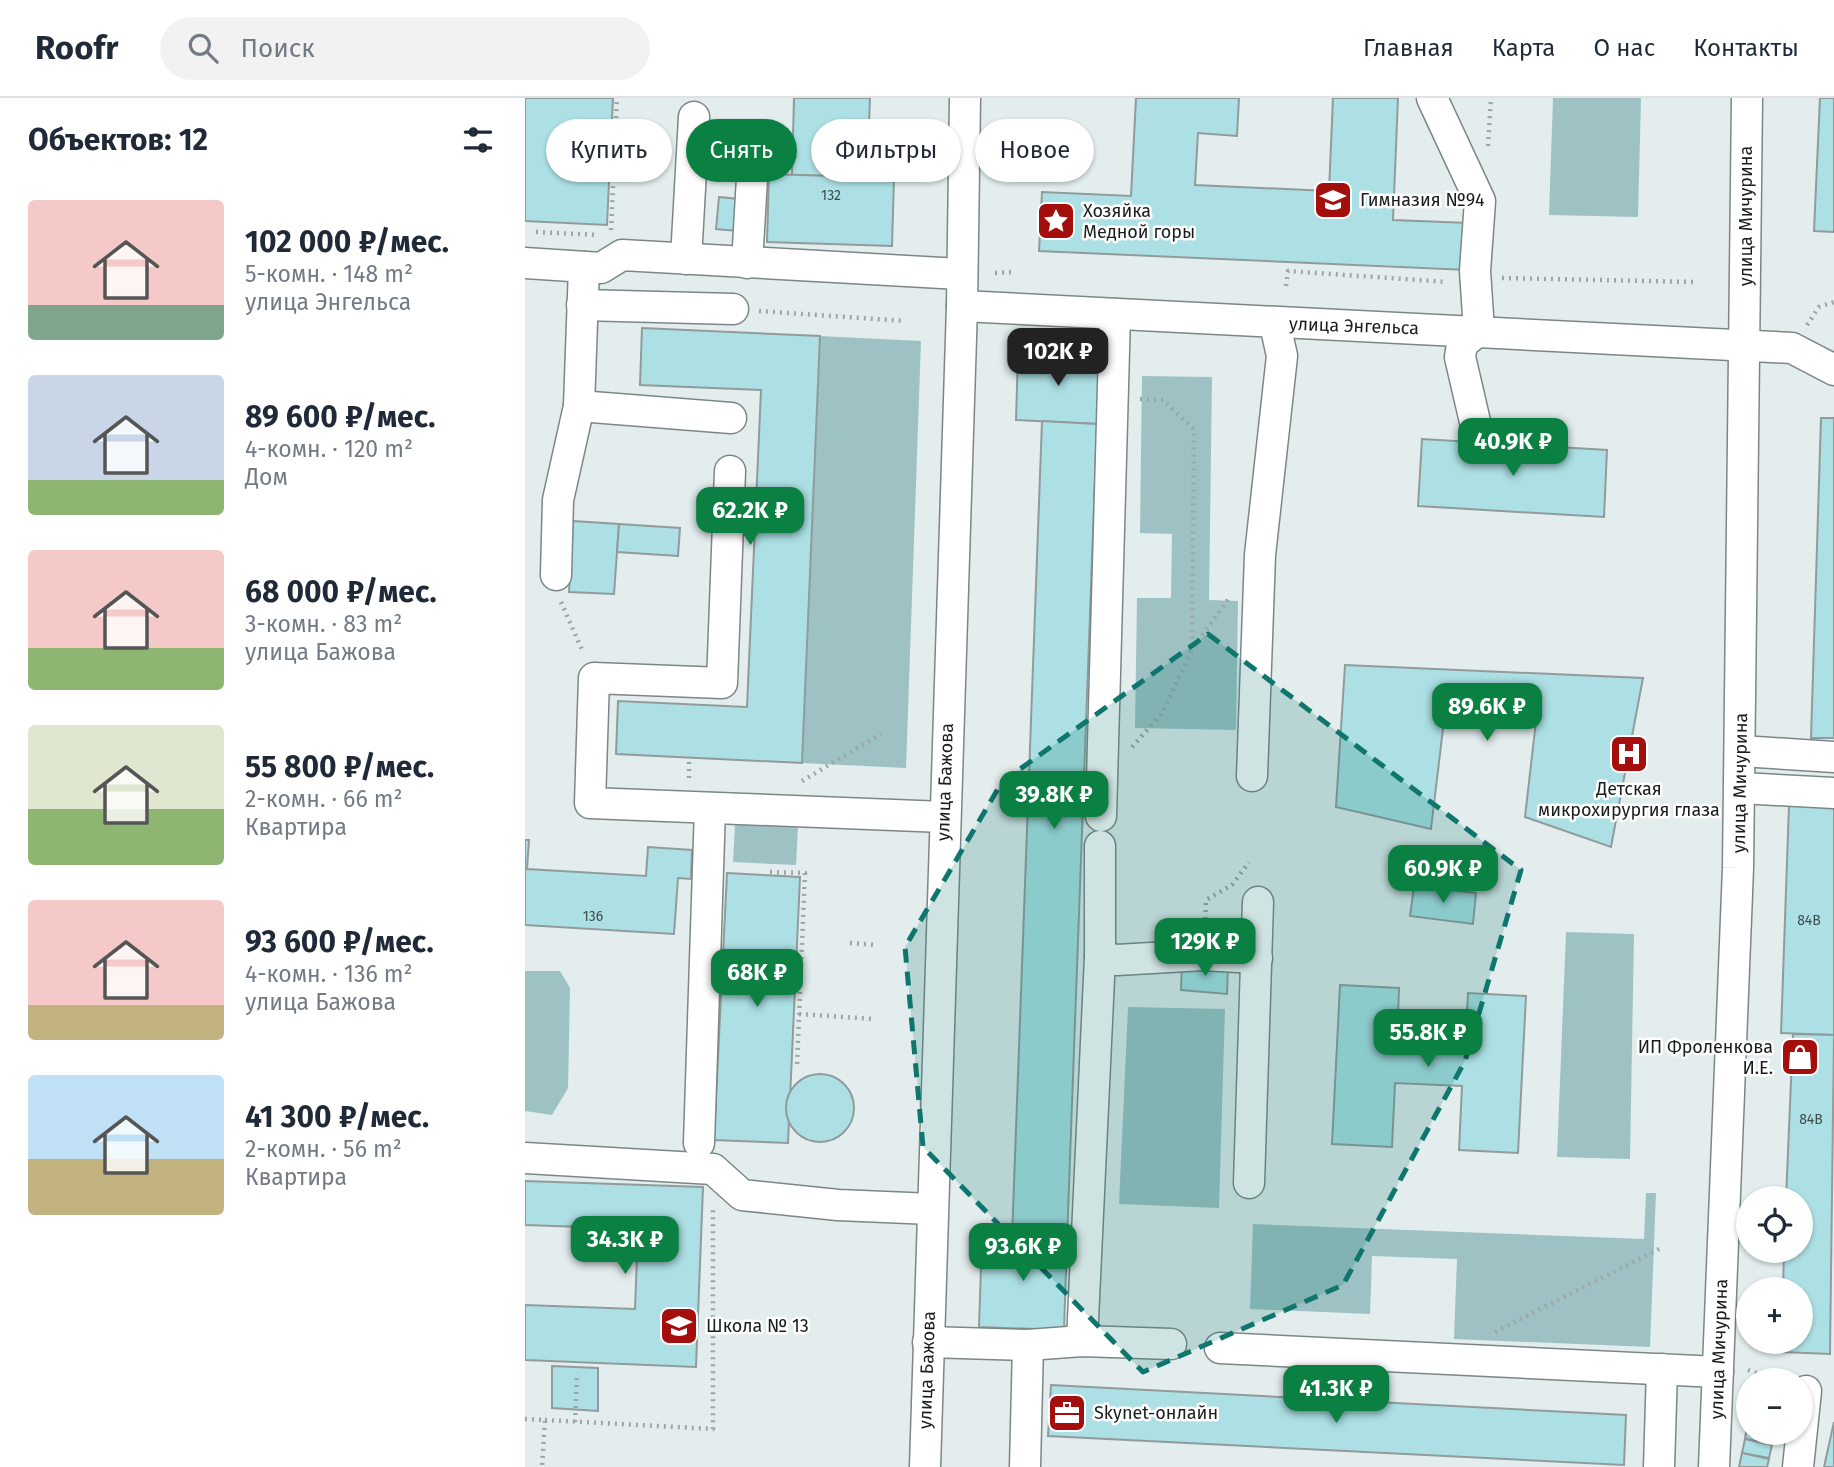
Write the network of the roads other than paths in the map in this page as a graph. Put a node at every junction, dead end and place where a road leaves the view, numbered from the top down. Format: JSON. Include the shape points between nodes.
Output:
{"nodes":[{"id":1,"x":965,"y":98,"type":"edge"},
{"id":2,"x":1432,"y":98,"type":"edge"},
{"id":3,"x":1747,"y":98,"type":"edge"},
{"id":4,"x":694,"y":117,"type":"dead end"},
{"id":5,"x":752,"y":182,"type":"edge"},
{"id":6,"x":685,"y":259,"type":"junction"},
{"id":7,"x":525,"y":263,"type":"edge"},
{"id":8,"x":747,"y":263,"type":"junction"},
{"id":9,"x":584,"y":267,"type":"junction"},
{"id":10,"x":960,"y":274,"type":"junction"},
{"id":11,"x":582,"y":305,"type":"junction"},
{"id":12,"x":962,"y":306,"type":"junction"},
{"id":13,"x":733,"y":309,"type":"road end"},
{"id":14,"x":1115,"y":314,"type":"junction"},
{"id":15,"x":1275,"y":324,"type":"junction"},
{"id":16,"x":1479,"y":330,"type":"junction"},
{"id":17,"x":1745,"y":346,"type":"junction"},
{"id":18,"x":1834,"y":370,"type":"edge"},
{"id":19,"x":579,"y":406,"type":"junction"},
{"id":20,"x":731,"y":418,"type":"dead end"},
{"id":21,"x":1476,"y":426,"type":"dead end"},
{"id":22,"x":730,"y":471,"type":"dead end"},
{"id":23,"x":556,"y":575,"type":"dead end"},
{"id":24,"x":1741,"y":751,"type":"junction"},
{"id":25,"x":1834,"y":757,"type":"edge"},
{"id":26,"x":1252,"y":776,"type":"dead end"},
{"id":27,"x":1740,"y":788,"type":"junction"},
{"id":28,"x":1834,"y":793,"type":"edge"},
{"id":29,"x":710,"y":808,"type":"junction"},
{"id":30,"x":1101,"y":816,"type":"dead end"},
{"id":31,"x":944,"y":817,"type":"junction"},
{"id":32,"x":1100,"y":846,"type":"dead end"},
{"id":33,"x":1258,"y":902,"type":"dead end"},
{"id":34,"x":1100,"y":957,"type":"junction"},
{"id":35,"x":1257,"y":958,"type":"junction"},
{"id":36,"x":706,"y":1156,"type":"junction"},
{"id":37,"x":525,"y":1158,"type":"edge"},
{"id":38,"x":1249,"y":1183,"type":"dead end"},
{"id":39,"x":932,"y":1209,"type":"junction"},
{"id":40,"x":1082,"y":1341,"type":"junction"},
{"id":41,"x":928,"y":1342,"type":"junction"},
{"id":42,"x":1171,"y":1344,"type":"dead end"},
{"id":43,"x":1028,"y":1345,"type":"junction"},
{"id":44,"x":1220,"y":1348,"type":"dead end"},
{"id":45,"x":1662,"y":1370,"type":"junction"},
{"id":46,"x":1718,"y":1372,"type":"junction"},
{"id":47,"x":1800,"y":1445,"type":"edge"},
{"id":48,"x":925,"y":1467,"type":"edge"},
{"id":49,"x":1025,"y":1467,"type":"edge"},
{"id":50,"x":1659,"y":1467,"type":"edge"},
{"id":51,"x":1714,"y":1467,"type":"edge"},
{"id":52,"x":1798,"y":1467,"type":"edge"}],
"edges":[{"from":1,"to":10,"type":"street","name":"улица Бажова"},
{"from":2,"to":16,"type":"street","via":[[1480,201],[1475,271]]},
{"from":3,"to":17,"type":"street","name":"улица Мичурина"},
{"from":4,"to":6,"type":"street"},
{"from":5,"to":8,"type":"street"},
{"from":6,"to":8,"type":"street"},
{"from":6,"to":9,"type":"street","via":[[622,255],[601,268]]},
{"from":7,"to":9,"type":"street"},
{"from":8,"to":10,"type":"street"},
{"from":9,"to":11,"type":"street"},
{"from":10,"to":12,"type":"street","name":"улица Бажова"},
{"from":11,"to":13,"type":"street"},
{"from":11,"to":19,"type":"street"},
{"from":12,"to":14,"type":"street","name":"улица Энгельса"},
{"from":12,"to":31,"type":"street","name":"улица Бажова"},
{"from":14,"to":15,"type":"street","name":"улица Энгельса"},
{"from":14,"to":30,"type":"street"},
{"from":15,"to":16,"type":"street","name":"улица Энгельса"},
{"from":15,"to":26,"type":"street","via":[[1282,356],[1261,555]]},
{"from":16,"to":17,"type":"street","name":"улица Энгельса"},
{"from":16,"to":21,"type":"street","via":[[1462,344],[1460,357]]},
{"from":17,"to":18,"type":"street","name":"улица Энгельса","via":[[1792,348]]},
{"from":17,"to":24,"type":"street","name":"улица Мичурина"},
{"from":19,"to":20,"type":"street"},
{"from":19,"to":23,"type":"street","via":[[558,500]]},
{"from":22,"to":29,"type":"street","via":[[722,683],[594,678],[590,803]]},
{"from":24,"to":25,"type":"street"},
{"from":24,"to":27,"type":"street","name":"улица Мичурина"},
{"from":27,"to":28,"type":"street"},
{"from":27,"to":46,"type":"street","name":"улица Мичурина"},
{"from":29,"to":31,"type":"street"},
{"from":29,"to":36,"type":"street"},
{"from":31,"to":39,"type":"street","name":"улица Бажова"},
{"from":32,"to":34,"type":"street"},
{"from":33,"to":35,"type":"street"},
{"from":34,"to":35,"type":"street"},
{"from":34,"to":40,"type":"street"},
{"from":35,"to":38,"type":"street"},
{"from":36,"to":37,"type":"street"},
{"from":36,"to":39,"type":"street","via":[[742,1195]]},
{"from":39,"to":41,"type":"street","name":"улица Бажова"},
{"from":40,"to":42,"type":"street"},
{"from":40,"to":43,"type":"street"},
{"from":41,"to":43,"type":"street"},
{"from":41,"to":48,"type":"street","name":"улица Бажова"},
{"from":43,"to":49,"type":"street"},
{"from":44,"to":45,"type":"street"},
{"from":45,"to":46,"type":"street"},
{"from":45,"to":50,"type":"street"},
{"from":46,"to":51,"type":"street","name":"улица Мичурина"},
{"from":47,"to":52,"type":"street"}]}
